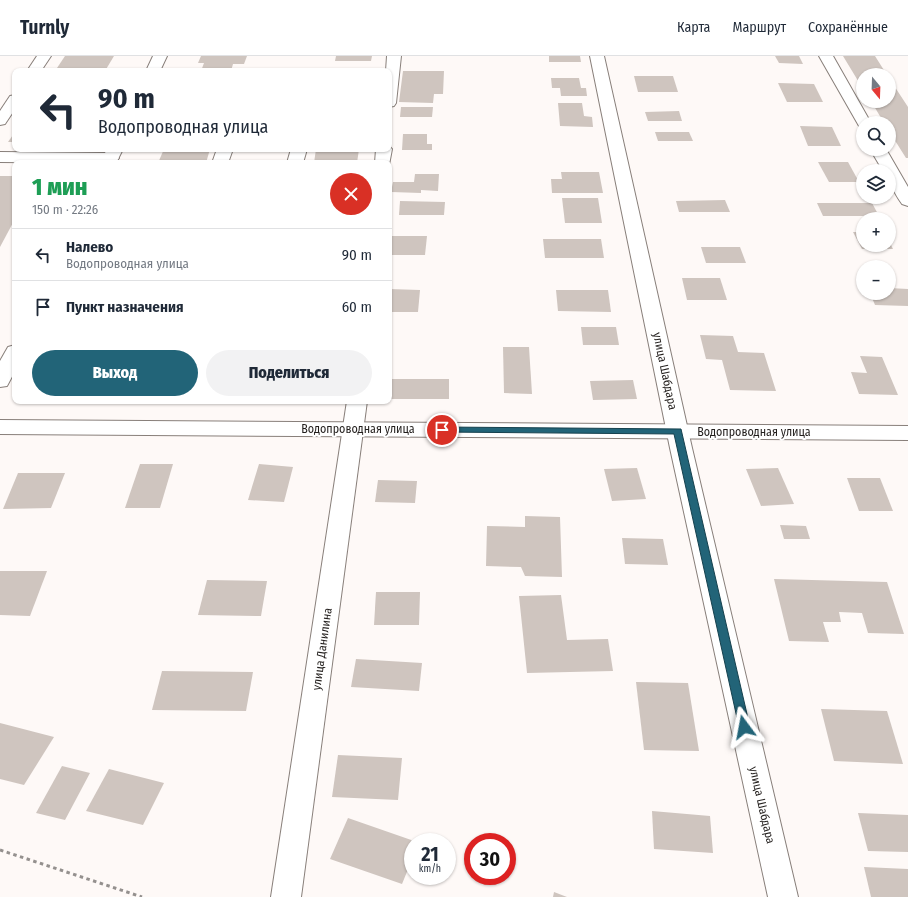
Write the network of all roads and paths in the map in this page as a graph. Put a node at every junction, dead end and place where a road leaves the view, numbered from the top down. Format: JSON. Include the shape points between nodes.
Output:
{"nodes":[{"id":1,"x":44,"y":56,"type":"edge"},
{"id":2,"x":160,"y":56,"type":"edge"},
{"id":3,"x":394,"y":56,"type":"edge"},
{"id":4,"x":598,"y":56,"type":"edge"},
{"id":5,"x":826,"y":56,"type":"edge"},
{"id":6,"x":36,"y":68,"type":"edge"},
{"id":7,"x":154,"y":68,"type":"edge"},
{"id":8,"x":392,"y":75,"type":"edge"},
{"id":9,"x":12,"y":103,"type":"edge"},
{"id":10,"x":860,"y":116,"type":"edge"},
{"id":11,"x":0,"y":121,"type":"edge"},
{"id":12,"x":882,"y":156,"type":"edge"},
{"id":13,"x":0,"y":157,"type":"edge"},
{"id":14,"x":112,"y":157,"type":"edge"},
{"id":15,"x":908,"y":201,"type":"edge"},
{"id":16,"x":12,"y":357,"type":"edge"},
{"id":17,"x":0,"y":381,"type":"edge"},
{"id":18,"x":357,"y":404,"type":"edge"},
{"id":19,"x":676,"y":422,"type":"junction"},
{"id":20,"x":0,"y":427,"type":"edge"},
{"id":21,"x":354,"y":429,"type":"junction"},
{"id":22,"x":908,"y":433,"type":"edge"},
{"id":23,"x":0,"y":850,"type":"edge"},
{"id":24,"x":142,"y":897,"type":"edge"},
{"id":25,"x":286,"y":897,"type":"edge"},
{"id":26,"x":783,"y":897,"type":"edge"}],
"edges":[{"from":1,"to":6,"type":"street"},
{"from":2,"to":7,"type":"street"},
{"from":3,"to":8,"type":"street"},
{"from":4,"to":19,"type":"street","name":"улица Шабдара"},
{"from":5,"to":10,"type":"street"},
{"from":9,"to":11,"type":"street"},
{"from":12,"to":15,"type":"street"},
{"from":13,"to":14,"type":"street"},
{"from":16,"to":17,"type":"street"},
{"from":18,"to":21,"type":"street","name":"улица Данилина"},
{"from":19,"to":21,"type":"street","name":"Водопроводная улица"},
{"from":19,"to":22,"type":"street","name":"Водопроводная улица"},
{"from":19,"to":26,"type":"street","name":"улица Шабдара"},
{"from":20,"to":21,"type":"street","name":"Водопроводная улица"},
{"from":21,"to":25,"type":"street","name":"улица Данилина"},
{"from":23,"to":24,"type":"path"}]}
